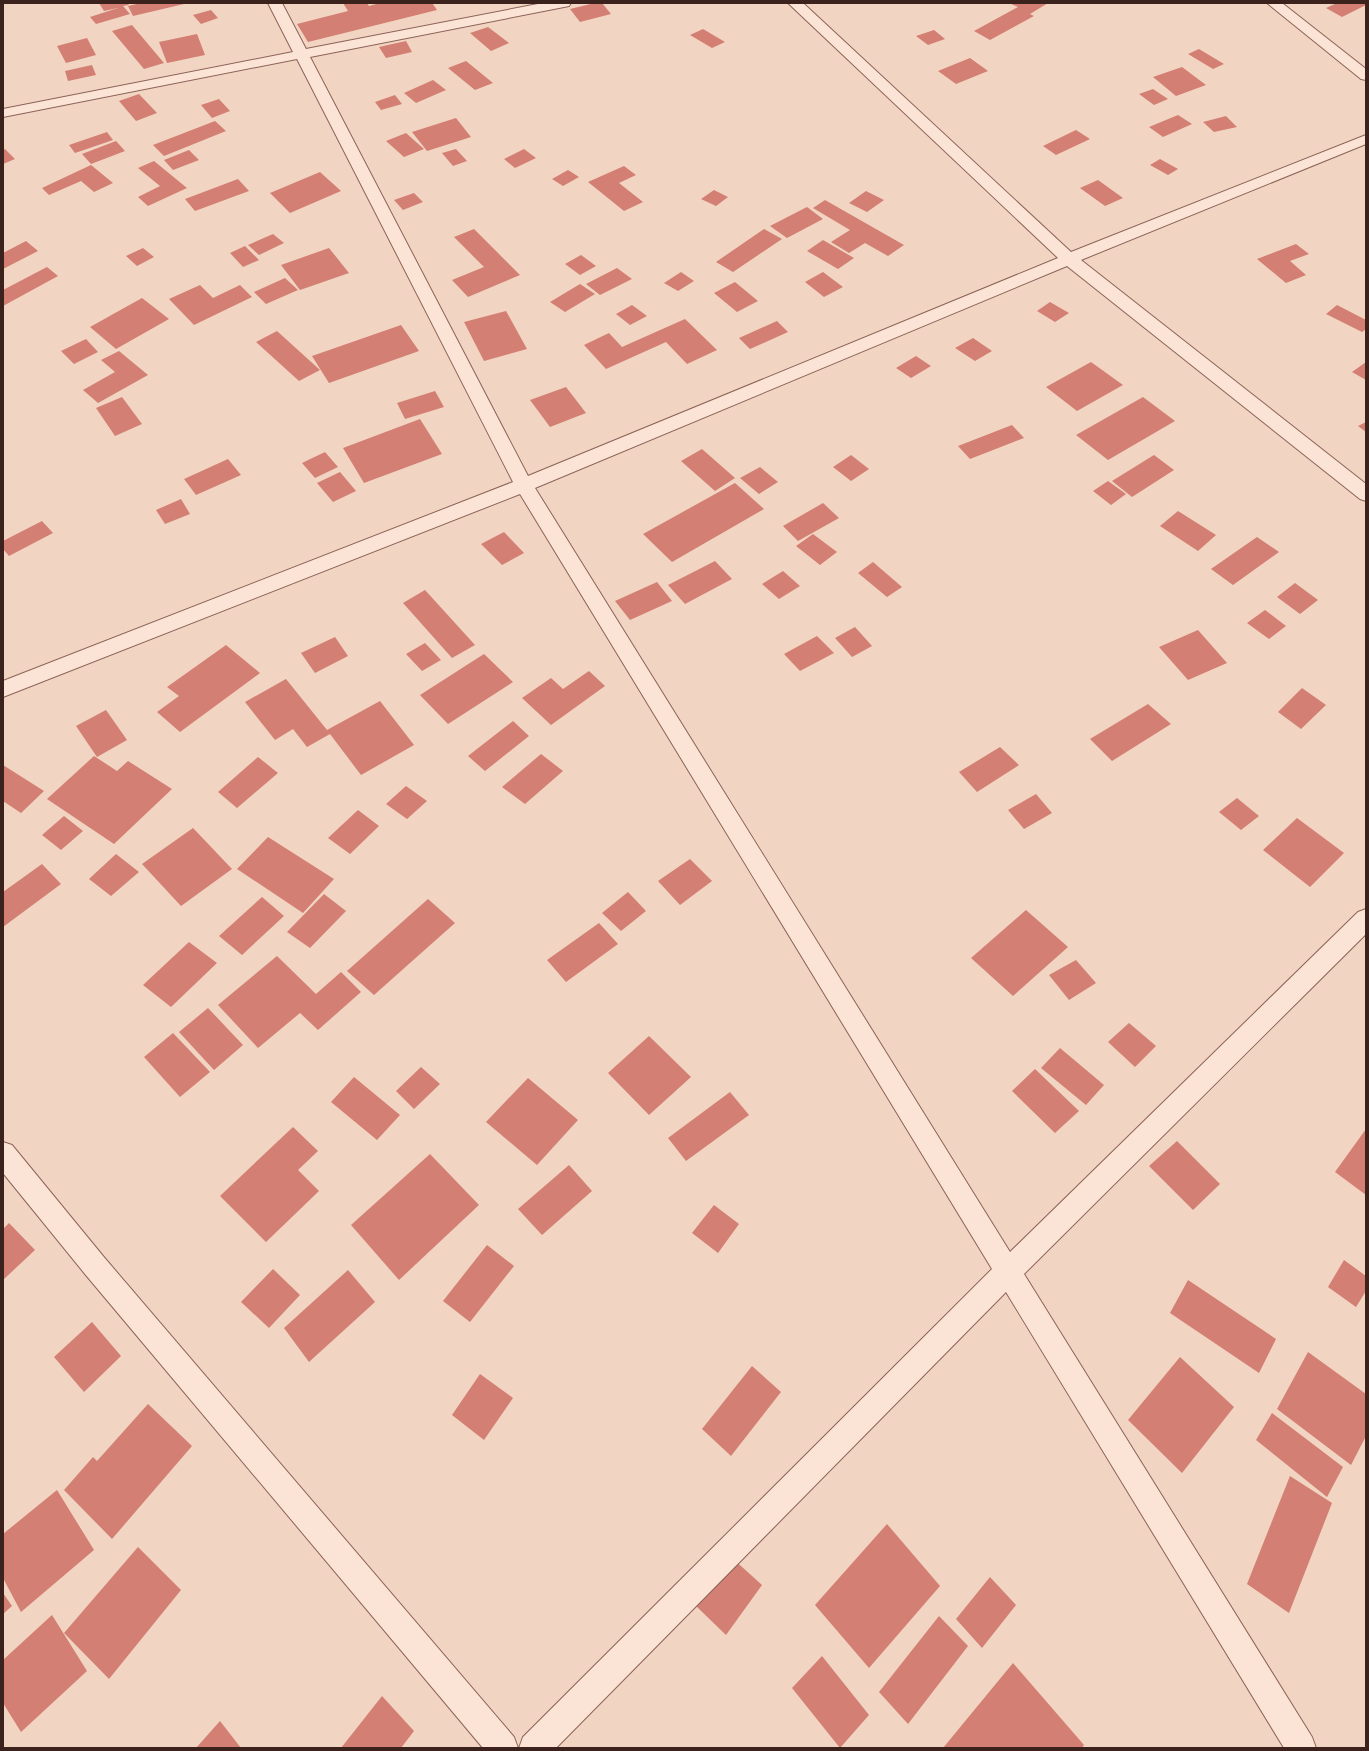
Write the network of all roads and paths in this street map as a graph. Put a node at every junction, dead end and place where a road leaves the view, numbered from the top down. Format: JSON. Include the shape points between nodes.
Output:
{"nodes":[{"id":1,"x":275,"y":3,"type":"edge"},
{"id":2,"x":564,"y":3,"type":"edge"},
{"id":3,"x":795,"y":3,"type":"edge"},
{"id":4,"x":1274,"y":3,"type":"edge"},
{"id":5,"x":303,"y":55,"type":"junction"},
{"id":6,"x":1366,"y":76,"type":"edge"},
{"id":7,"x":3,"y":113,"type":"edge"},
{"id":8,"x":1366,"y":139,"type":"edge"},
{"id":9,"x":1069,"y":259,"type":"junction"},
{"id":10,"x":524,"y":484,"type":"junction"},
{"id":11,"x":1366,"y":494,"type":"edge"},
{"id":12,"x":3,"y":689,"type":"edge"},
{"id":13,"x":1366,"y":919,"type":"edge"},
{"id":14,"x":3,"y":1154,"type":"edge"},
{"id":15,"x":1009,"y":1271,"type":"junction"},
{"id":16,"x":503,"y":1748,"type":"edge"},
{"id":17,"x":534,"y":1748,"type":"edge"},
{"id":18,"x":1301,"y":1748,"type":"edge"}],
"edges":[{"from":1,"to":5,"type":"street"},
{"from":2,"to":5,"type":"street"},
{"from":3,"to":9,"type":"street"},
{"from":4,"to":6,"type":"street"},
{"from":5,"to":7,"type":"street"},
{"from":5,"to":10,"type":"street"},
{"from":8,"to":9,"type":"street"},
{"from":9,"to":10,"type":"street"},
{"from":9,"to":11,"type":"street"},
{"from":10,"to":12,"type":"street"},
{"from":10,"to":15,"type":"street"},
{"from":13,"to":15,"type":"street"},
{"from":14,"to":16,"type":"street","via":[[94,1266]]},
{"from":15,"to":17,"type":"street"},
{"from":15,"to":18,"type":"street"}]}
